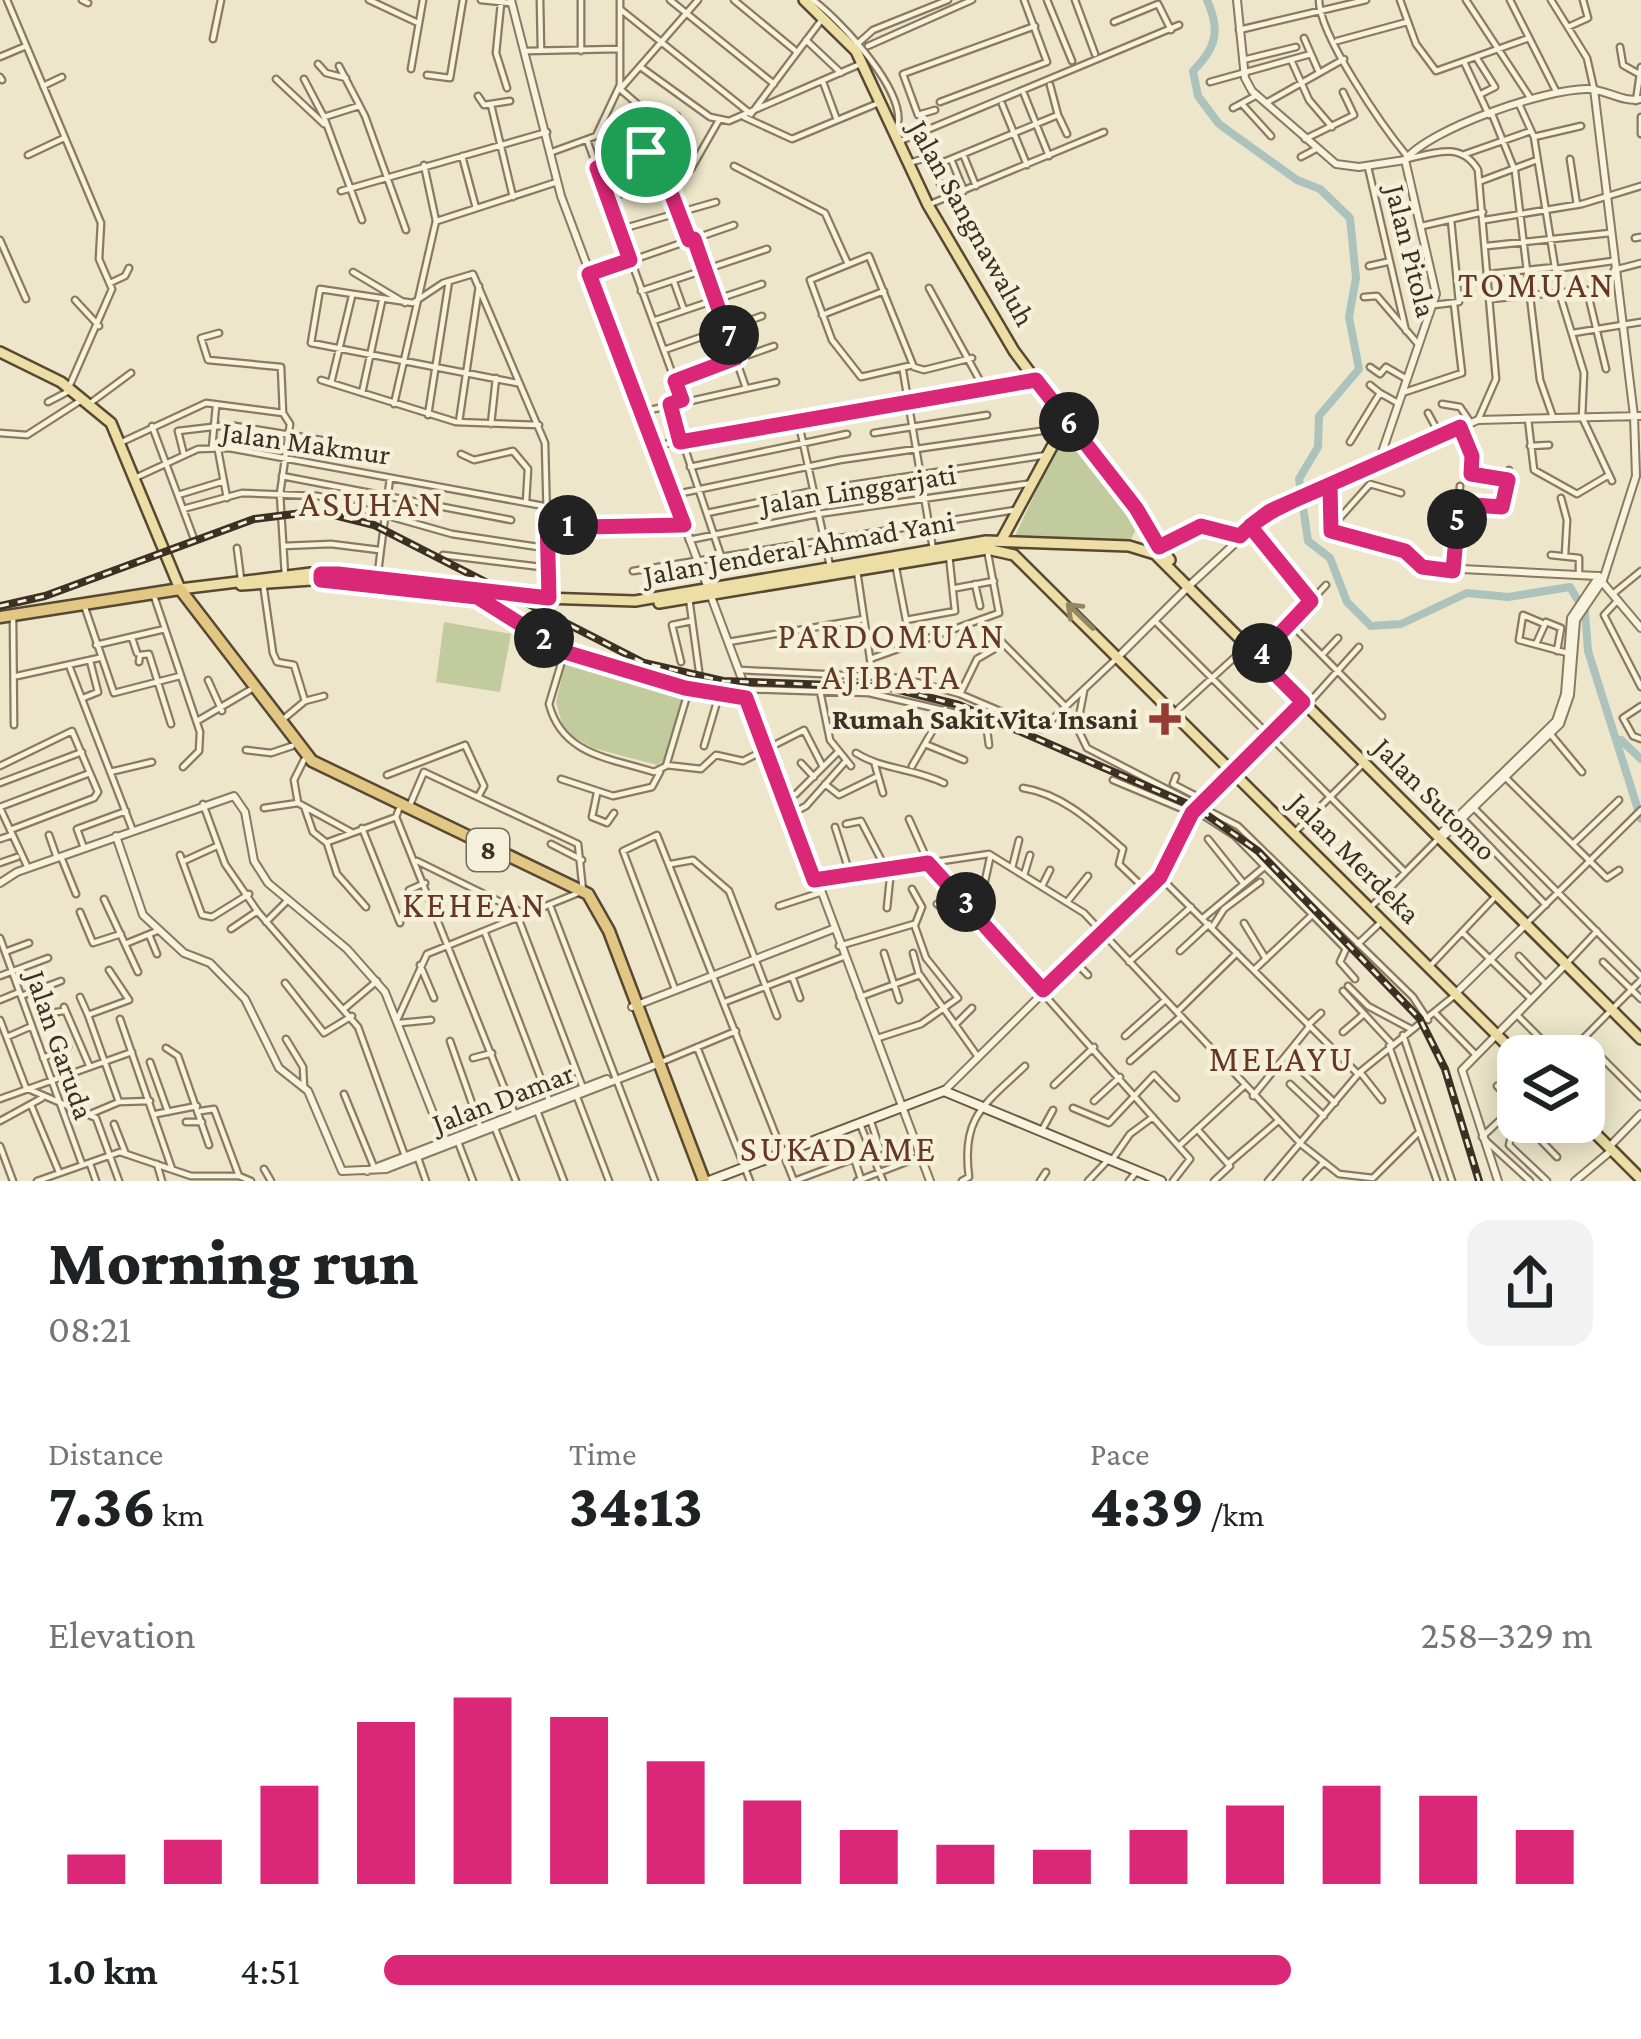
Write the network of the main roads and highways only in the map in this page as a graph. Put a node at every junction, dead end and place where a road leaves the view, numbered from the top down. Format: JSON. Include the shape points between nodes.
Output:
{"nodes":[{"id":1,"x":804,"y":0,"type":"edge"},
{"id":2,"x":0,"y":352,"type":"edge"},
{"id":3,"x":1065,"y":424,"type":"junction"},
{"id":4,"x":1148,"y":526,"type":"junction"},
{"id":5,"x":1035,"y":542,"type":"junction"},
{"id":6,"x":1000,"y":545,"type":"junction"},
{"id":7,"x":1129,"y":546,"type":"junction"},
{"id":8,"x":1159,"y":547,"type":"joint"},
{"id":9,"x":940,"y":552,"type":"junction"},
{"id":10,"x":881,"y":561,"type":"junction"},
{"id":11,"x":1030,"y":566,"type":"junction"},
{"id":12,"x":826,"y":570,"type":"junction"},
{"id":13,"x":321,"y":577,"type":"junction"},
{"id":14,"x":363,"y":580,"type":"junction"},
{"id":15,"x":1192,"y":588,"type":"junction"},
{"id":16,"x":177,"y":590,"type":"junction"},
{"id":17,"x":709,"y":591,"type":"junction"},
{"id":18,"x":610,"y":602,"type":"junction"},
{"id":19,"x":635,"y":603,"type":"junction"},
{"id":20,"x":7,"y":616,"type":"edge"},
{"id":21,"x":402,"y":811,"type":"junction"},
{"id":22,"x":1497,"y":1035,"type":"edge"},
{"id":23,"x":1641,"y":1040,"type":"edge"},
{"id":24,"x":1601,"y":1143,"type":"edge"},
{"id":25,"x":1641,"y":1179,"type":"edge"},
{"id":26,"x":704,"y":1181,"type":"edge"},
{"id":27,"x":1160,"y":1181,"type":"edge"}],
"edges":[{"from":1,"to":3,"type":"main road","name":"Jalan Sangnawaluh","via":[[861,51],[928,205]]},
{"from":2,"to":16,"type":"main road","via":[[70,389],[111,423]]},
{"from":3,"to":4,"type":"main road","name":"Jalan Sangnawaluh"},
{"from":3,"to":6,"type":"main road"},
{"from":4,"to":7,"type":"main road"},
{"from":4,"to":8,"type":"main road","name":"Jalan Sangnawaluh"},
{"from":5,"to":6,"type":"main road","name":"Jalan Sutomo"},
{"from":5,"to":7,"type":"main road","name":"Jalan Sutomo"},
{"from":5,"to":11,"type":"main road","via":[[1022,551]]},
{"from":6,"to":9,"type":"main road","name":"Jalan Jenderal Ahmad Yani"},
{"from":6,"to":9,"type":"main road","name":"Jalan Jenderal Ahmad Yani"},
{"from":6,"to":11,"type":"main road","name":"Jalan Merdeka"},
{"from":7,"to":15,"type":"main road","name":"Jalan Sutomo","via":[[1155,554]]},
{"from":8,"to":15,"type":"main road","name":"Jalan Sutomo"},
{"from":9,"to":10,"type":"main road","name":"Jalan Jenderal Ahmad Yani"},
{"from":9,"to":10,"type":"main road","name":"Jalan Jenderal Ahmad Yani"},
{"from":10,"to":12,"type":"main road","name":"Jalan Jenderal Ahmad Yani"},
{"from":10,"to":12,"type":"main road","name":"Jalan Jenderal Ahmad Yani"},
{"from":22,"to":11,"type":"main road","name":"Jalan Merdeka","one_way":true},
{"from":12,"to":17,"type":"main road","name":"Jalan Jenderal Ahmad Yani"},
{"from":13,"to":14,"type":"main road","name":"Jalan Jenderal Ahmad Yani"},
{"from":13,"to":16,"type":"main road","name":"Jalan Jenderal Ahmad Yani"},
{"from":13,"to":16,"type":"main road","name":"Jalan Jenderal Ahmad Yani"},
{"from":14,"to":18,"type":"main road","name":"Jalan Jenderal Ahmad Yani"},
{"from":14,"to":18,"type":"main road","name":"Jalan Jenderal Ahmad Yani","via":[[477,597]]},
{"from":15,"to":23,"type":"main road","name":"Jalan Sutomo"},
{"from":16,"to":20,"type":"highway"},
{"from":16,"to":21,"type":"highway","number":"8","via":[[312,761]]},
{"from":16,"to":21,"type":"highway","number":"8","via":[[304,760]]},
{"from":17,"to":19,"type":"main road","name":"Jalan Jenderal Ahmad Yani"},
{"from":17,"to":19,"type":"main road","name":"Jalan Jenderal Ahmad Yani"},
{"from":18,"to":19,"type":"main road","name":"Jalan Jenderal Ahmad Yani"},
{"from":21,"to":26,"type":"highway","number":"8","via":[[582,893]]},
{"from":24,"to":25,"type":"main road"},
{"from":26,"to":27,"type":"main road","via":[[944,1091]]}]}
